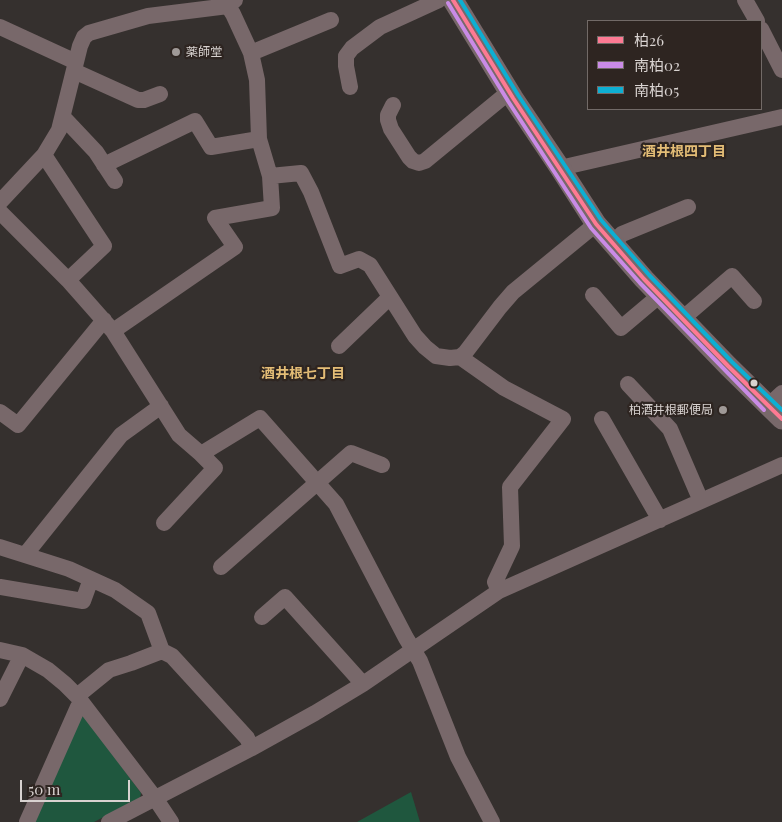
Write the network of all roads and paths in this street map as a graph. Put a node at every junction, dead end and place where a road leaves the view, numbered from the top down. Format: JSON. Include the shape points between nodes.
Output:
{"nodes":[{"id":1,"x":439,"y":0,"type":"edge"},
{"id":2,"x":453,"y":0,"type":"edge"},
{"id":3,"x":746,"y":0,"type":"edge"},
{"id":4,"x":231,"y":3,"type":"edge"},
{"id":5,"x":331,"y":20,"type":"dead end"},
{"id":6,"x":756,"y":20,"type":"edge"},
{"id":7,"x":0,"y":27,"type":"edge"},
{"id":8,"x":762,"y":31,"type":"edge"},
{"id":9,"x":251,"y":53,"type":"junction"},
{"id":10,"x":75,"y":66,"type":"junction"},
{"id":11,"x":782,"y":70,"type":"edge"},
{"id":12,"x":350,"y":87,"type":"dead end"},
{"id":13,"x":509,"y":92,"type":"junction"},
{"id":14,"x":160,"y":94,"type":"dead end"},
{"id":15,"x":393,"y":105,"type":"dead end"},
{"id":16,"x":63,"y":117,"type":"junction"},
{"id":17,"x":782,"y":117,"type":"edge"},
{"id":18,"x":259,"y":139,"type":"junction"},
{"id":19,"x":44,"y":155,"type":"junction"},
{"id":20,"x":104,"y":165,"type":"junction"},
{"id":21,"x":560,"y":168,"type":"junction"},
{"id":22,"x":270,"y":176,"type":"junction"},
{"id":23,"x":115,"y":180,"type":"dead end"},
{"id":24,"x":0,"y":202,"type":"edge"},
{"id":25,"x":688,"y":207,"type":"dead end"},
{"id":26,"x":0,"y":212,"type":"edge"},
{"id":27,"x":596,"y":224,"type":"junction"},
{"id":28,"x":613,"y":243,"type":"junction"},
{"id":29,"x":68,"y":280,"type":"junction"},
{"id":30,"x":593,"y":295,"type":"dead end"},
{"id":31,"x":660,"y":296,"type":"junction"},
{"id":32,"x":390,"y":297,"type":"junction"},
{"id":33,"x":754,"y":301,"type":"dead end"},
{"id":34,"x":682,"y":319,"type":"junction"},
{"id":35,"x":109,"y":325,"type":"junction"},
{"id":36,"x":339,"y":346,"type":"dead end"},
{"id":37,"x":460,"y":357,"type":"junction"},
{"id":38,"x":628,"y":384,"type":"dead end"},
{"id":39,"x":160,"y":406,"type":"junction"},
{"id":40,"x":777,"y":406,"type":"edge"},
{"id":41,"x":0,"y":412,"type":"edge"},
{"id":42,"x":602,"y":419,"type":"dead end"},
{"id":43,"x":201,"y":454,"type":"junction"},
{"id":44,"x":382,"y":465,"type":"dead end"},
{"id":45,"x":782,"y":465,"type":"edge"},
{"id":46,"x":316,"y":482,"type":"junction"},
{"id":47,"x":701,"y":501,"type":"junction"},
{"id":48,"x":660,"y":520,"type":"junction"},
{"id":49,"x":164,"y":523,"type":"dead end"},
{"id":50,"x":0,"y":547,"type":"edge"},
{"id":51,"x":25,"y":554,"type":"junction"},
{"id":52,"x":221,"y":567,"type":"dead end"},
{"id":53,"x":91,"y":579,"type":"junction"},
{"id":54,"x":0,"y":588,"type":"edge"},
{"id":55,"x":499,"y":591,"type":"junction"},
{"id":56,"x":262,"y":617,"type":"dead end"},
{"id":57,"x":0,"y":650,"type":"edge"},
{"id":58,"x":414,"y":650,"type":"junction"},
{"id":59,"x":162,"y":652,"type":"junction"},
{"id":60,"x":22,"y":655,"type":"junction"},
{"id":61,"x":363,"y":684,"type":"junction"},
{"id":62,"x":0,"y":699,"type":"edge"},
{"id":63,"x":80,"y":700,"type":"junction"},
{"id":64,"x":252,"y":748,"type":"junction"},
{"id":65,"x":155,"y":798,"type":"junction"},
{"id":66,"x":27,"y":822,"type":"edge"},
{"id":67,"x":109,"y":822,"type":"edge"},
{"id":68,"x":171,"y":822,"type":"edge"},
{"id":69,"x":492,"y":822,"type":"edge"}],
"edges":[{"from":1,"to":12,"type":"street","via":[[380,27],[352,48],[346,56]]},
{"from":2,"to":13,"type":"street"},
{"from":3,"to":6,"type":"street"},
{"from":4,"to":9,"type":"street"},
{"from":4,"to":10,"type":"street","via":[[148,16],[88,33],[80,46]]},
{"from":5,"to":9,"type":"street"},
{"from":7,"to":10,"type":"street"},
{"from":8,"to":11,"type":"street"},
{"from":9,"to":18,"type":"street","via":[[257,80]]},
{"from":10,"to":14,"type":"street","via":[[138,100]]},
{"from":10,"to":16,"type":"street"},
{"from":13,"to":15,"type":"street","via":[[419,163],[409,157],[391,129],[388,115]]},
{"from":13,"to":21,"type":"street"},
{"from":16,"to":19,"type":"street"},
{"from":16,"to":20,"type":"street"},
{"from":17,"to":21,"type":"street"},
{"from":18,"to":20,"type":"street","via":[[211,147],[195,121]]},
{"from":18,"to":22,"type":"street"},
{"from":19,"to":24,"type":"street"},
{"from":19,"to":29,"type":"street","via":[[104,246]]},
{"from":20,"to":23,"type":"street"},
{"from":21,"to":27,"type":"street"},
{"from":22,"to":32,"type":"street","via":[[301,173],[340,266],[359,259],[370,265]]},
{"from":22,"to":35,"type":"street","via":[[272,208],[214,218],[235,247]]},
{"from":25,"to":28,"type":"street","via":[[622,234]]},
{"from":26,"to":29,"type":"street"},
{"from":27,"to":28,"type":"street"},
{"from":27,"to":37,"type":"street","via":[[513,292]]},
{"from":28,"to":31,"type":"street"},
{"from":29,"to":35,"type":"street"},
{"from":30,"to":31,"type":"street","via":[[621,328]]},
{"from":31,"to":34,"type":"street"},
{"from":32,"to":36,"type":"street"},
{"from":32,"to":37,"type":"street","via":[[425,347],[436,356]]},
{"from":33,"to":34,"type":"street","via":[[732,276]]},
{"from":34,"to":40,"type":"street"},
{"from":35,"to":39,"type":"street"},
{"from":35,"to":41,"type":"street","via":[[18,425]]},
{"from":37,"to":55,"type":"street","via":[[504,388],[563,419],[510,487],[512,546],[495,582]]},
{"from":38,"to":47,"type":"street","via":[[670,429]]},
{"from":39,"to":43,"type":"street","via":[[179,435]]},
{"from":39,"to":51,"type":"street","via":[[121,435]]},
{"from":42,"to":48,"type":"street"},
{"from":43,"to":46,"type":"street","via":[[260,418]]},
{"from":43,"to":49,"type":"street","via":[[215,468]]},
{"from":44,"to":46,"type":"street","via":[[351,453]]},
{"from":45,"to":47,"type":"street"},
{"from":46,"to":52,"type":"street"},
{"from":46,"to":58,"type":"street","via":[[336,504]]},
{"from":47,"to":48,"type":"street"},
{"from":48,"to":55,"type":"street"},
{"from":50,"to":51,"type":"street"},
{"from":51,"to":53,"type":"street"},
{"from":53,"to":54,"type":"street","via":[[83,601]]},
{"from":53,"to":59,"type":"street","via":[[115,590],[148,613]]},
{"from":55,"to":58,"type":"street"},
{"from":56,"to":61,"type":"street","via":[[285,597]]},
{"from":57,"to":60,"type":"street"},
{"from":58,"to":61,"type":"street"},
{"from":58,"to":69,"type":"street","via":[[458,757]]},
{"from":59,"to":63,"type":"street","via":[[109,670]]},
{"from":59,"to":64,"type":"street","via":[[172,656],[247,738]]},
{"from":60,"to":62,"type":"street"},
{"from":60,"to":63,"type":"street","via":[[48,670]]},
{"from":61,"to":64,"type":"street"},
{"from":63,"to":65,"type":"street"},
{"from":63,"to":66,"type":"street"},
{"from":64,"to":65,"type":"street"},
{"from":65,"to":67,"type":"street"},
{"from":65,"to":68,"type":"street"}]}
